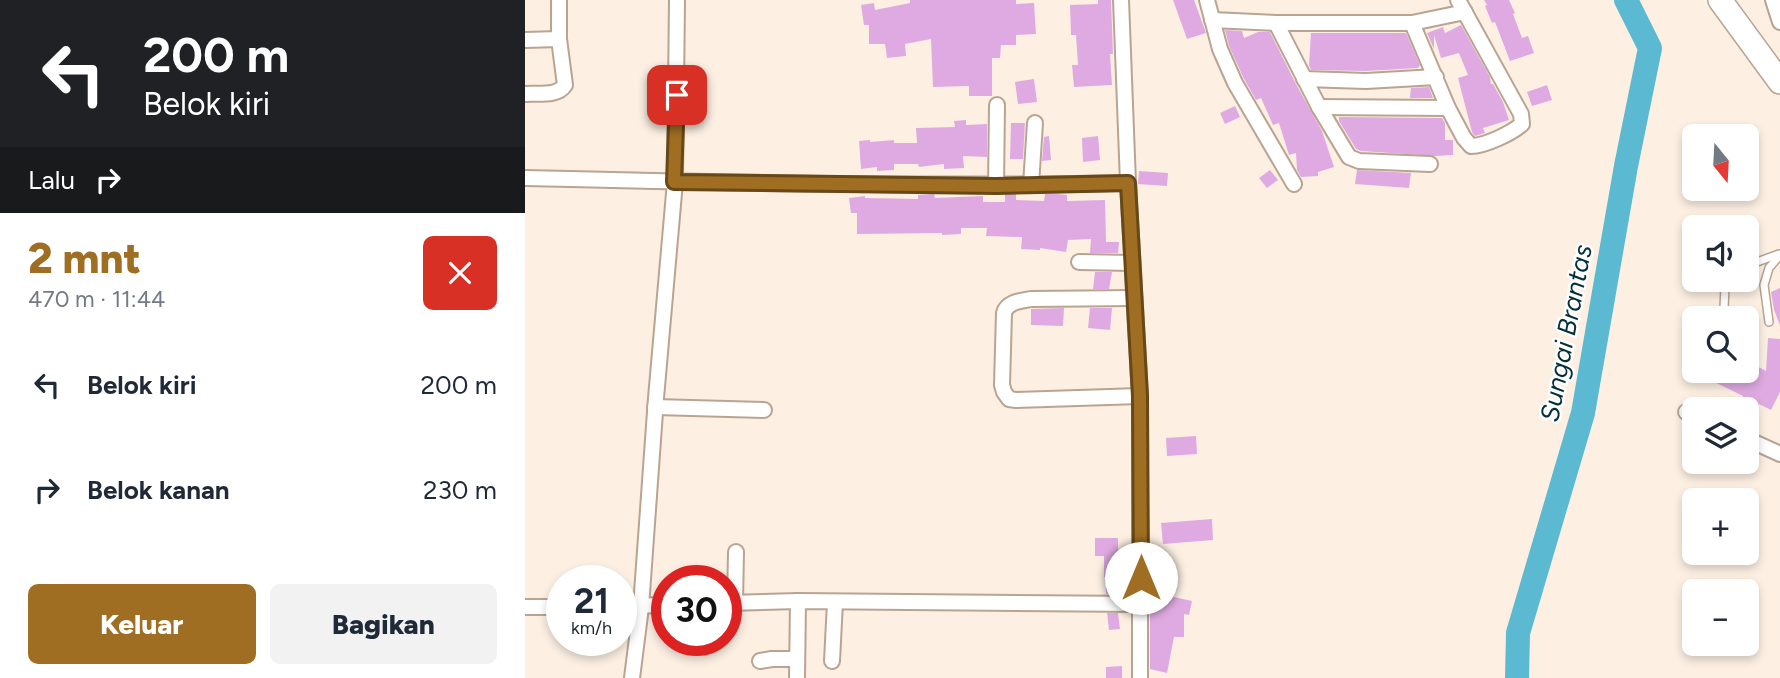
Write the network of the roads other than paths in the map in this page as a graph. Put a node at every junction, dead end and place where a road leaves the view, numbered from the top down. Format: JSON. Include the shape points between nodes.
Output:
{"nodes":[{"id":1,"x":559,"y":0,"type":"edge"},
{"id":2,"x":677,"y":0,"type":"edge"},
{"id":3,"x":1121,"y":0,"type":"edge"},
{"id":4,"x":1207,"y":0,"type":"edge"},
{"id":5,"x":1720,"y":0,"type":"edge"},
{"id":6,"x":1773,"y":0,"type":"edge"},
{"id":7,"x":1462,"y":6,"type":"edge"},
{"id":8,"x":1212,"y":20,"type":"junction"},
{"id":9,"x":1780,"y":22,"type":"edge"},
{"id":10,"x":1276,"y":23,"type":"junction"},
{"id":11,"x":1412,"y":23,"type":"junction"},
{"id":12,"x":559,"y":39,"type":"junction"},
{"id":13,"x":525,"y":40,"type":"edge"},
{"id":14,"x":1436,"y":77,"type":"junction"},
{"id":15,"x":1304,"y":79,"type":"junction"},
{"id":16,"x":1780,"y":82,"type":"edge"},
{"id":17,"x":525,"y":94,"type":"edge"},
{"id":18,"x":997,"y":105,"type":"dead end"},
{"id":19,"x":1319,"y":107,"type":"junction"},
{"id":20,"x":1448,"y":108,"type":"junction"},
{"id":21,"x":1035,"y":123,"type":"dead end"},
{"id":22,"x":1430,"y":164,"type":"dead end"},
{"id":23,"x":525,"y":178,"type":"edge"},
{"id":24,"x":674,"y":182,"type":"junction"},
{"id":25,"x":1128,"y":183,"type":"junction"},
{"id":26,"x":1294,"y":184,"type":"dead end"},
{"id":27,"x":1031,"y":185,"type":"junction"},
{"id":28,"x":996,"y":186,"type":"junction"},
{"id":29,"x":1780,"y":254,"type":"edge"},
{"id":30,"x":1759,"y":261,"type":"edge"},
{"id":31,"x":1079,"y":262,"type":"dead end"},
{"id":32,"x":1132,"y":263,"type":"junction"},
{"id":33,"x":1134,"y":298,"type":"junction"},
{"id":34,"x":1769,"y":322,"type":"dead end"},
{"id":35,"x":1140,"y":396,"type":"junction"},
{"id":36,"x":655,"y":407,"type":"junction"},
{"id":37,"x":764,"y":410,"type":"dead end"},
{"id":38,"x":1759,"y":444,"type":"edge"},
{"id":39,"x":1780,"y":454,"type":"edge"},
{"id":40,"x":736,"y":552,"type":"dead end"},
{"id":41,"x":735,"y":565,"type":"edge"},
{"id":42,"x":798,"y":601,"type":"junction"},
{"id":43,"x":835,"y":602,"type":"junction"},
{"id":44,"x":742,"y":603,"type":"edge"},
{"id":45,"x":1141,"y":604,"type":"junction"},
{"id":46,"x":651,"y":606,"type":"edge"},
{"id":47,"x":525,"y":607,"type":"edge"},
{"id":48,"x":546,"y":607,"type":"edge"},
{"id":49,"x":637,"y":607,"type":"edge"},
{"id":50,"x":641,"y":607,"type":"junction"},
{"id":51,"x":797,"y":659,"type":"junction"},
{"id":52,"x":760,"y":661,"type":"dead end"},
{"id":53,"x":832,"y":661,"type":"dead end"},
{"id":54,"x":632,"y":678,"type":"edge"},
{"id":55,"x":797,"y":678,"type":"edge"},
{"id":56,"x":1140,"y":678,"type":"edge"}],
"edges":[{"from":1,"to":12,"type":"street"},
{"from":2,"to":24,"type":"street"},
{"from":3,"to":25,"type":"street"},
{"from":4,"to":8,"type":"street"},
{"from":5,"to":16,"type":"main road"},
{"from":6,"to":9,"type":"street"},
{"from":7,"to":11,"type":"street"},
{"from":7,"to":20,"type":"street","via":[[1521,114],[1522,124],[1481,146],[1471,146]]},
{"from":8,"to":10,"type":"street"},
{"from":8,"to":26,"type":"street","via":[[1235,83]]},
{"from":10,"to":11,"type":"street"},
{"from":10,"to":15,"type":"street"},
{"from":11,"to":14,"type":"street"},
{"from":12,"to":13,"type":"street"},
{"from":12,"to":17,"type":"street","via":[[563,90]]},
{"from":14,"to":15,"type":"street"},
{"from":14,"to":20,"type":"street"},
{"from":15,"to":19,"type":"street"},
{"from":18,"to":28,"type":"street"},
{"from":19,"to":20,"type":"street"},
{"from":19,"to":22,"type":"street","via":[[1349,157]]},
{"from":21,"to":27,"type":"street"},
{"from":23,"to":24,"type":"street"},
{"from":24,"to":28,"type":"street"},
{"from":24,"to":36,"type":"street"},
{"from":25,"to":27,"type":"street"},
{"from":25,"to":32,"type":"street"},
{"from":27,"to":28,"type":"street"},
{"from":29,"to":30,"type":"lane"},
{"from":29,"to":34,"type":"lane","via":[[1764,285]]},
{"from":31,"to":32,"type":"street"},
{"from":32,"to":33,"type":"street"},
{"from":33,"to":35,"type":"street"},
{"from":33,"to":35,"type":"street","via":[[1031,299],[1009,305],[1004,313],[1002,384],[1009,398],[1016,400]]},
{"from":35,"to":45,"type":"street"},
{"from":36,"to":37,"type":"street"},
{"from":36,"to":50,"type":"street"},
{"from":38,"to":39,"type":"street"},
{"from":40,"to":41,"type":"street"},
{"from":42,"to":43,"type":"street"},
{"from":42,"to":44,"type":"street"},
{"from":42,"to":51,"type":"street"},
{"from":43,"to":45,"type":"street"},
{"from":43,"to":53,"type":"street"},
{"from":45,"to":56,"type":"street"},
{"from":46,"to":50,"type":"street"},
{"from":47,"to":48,"type":"street"},
{"from":49,"to":50,"type":"street"},
{"from":50,"to":54,"type":"street"},
{"from":51,"to":52,"type":"street"},
{"from":51,"to":55,"type":"street"}]}
